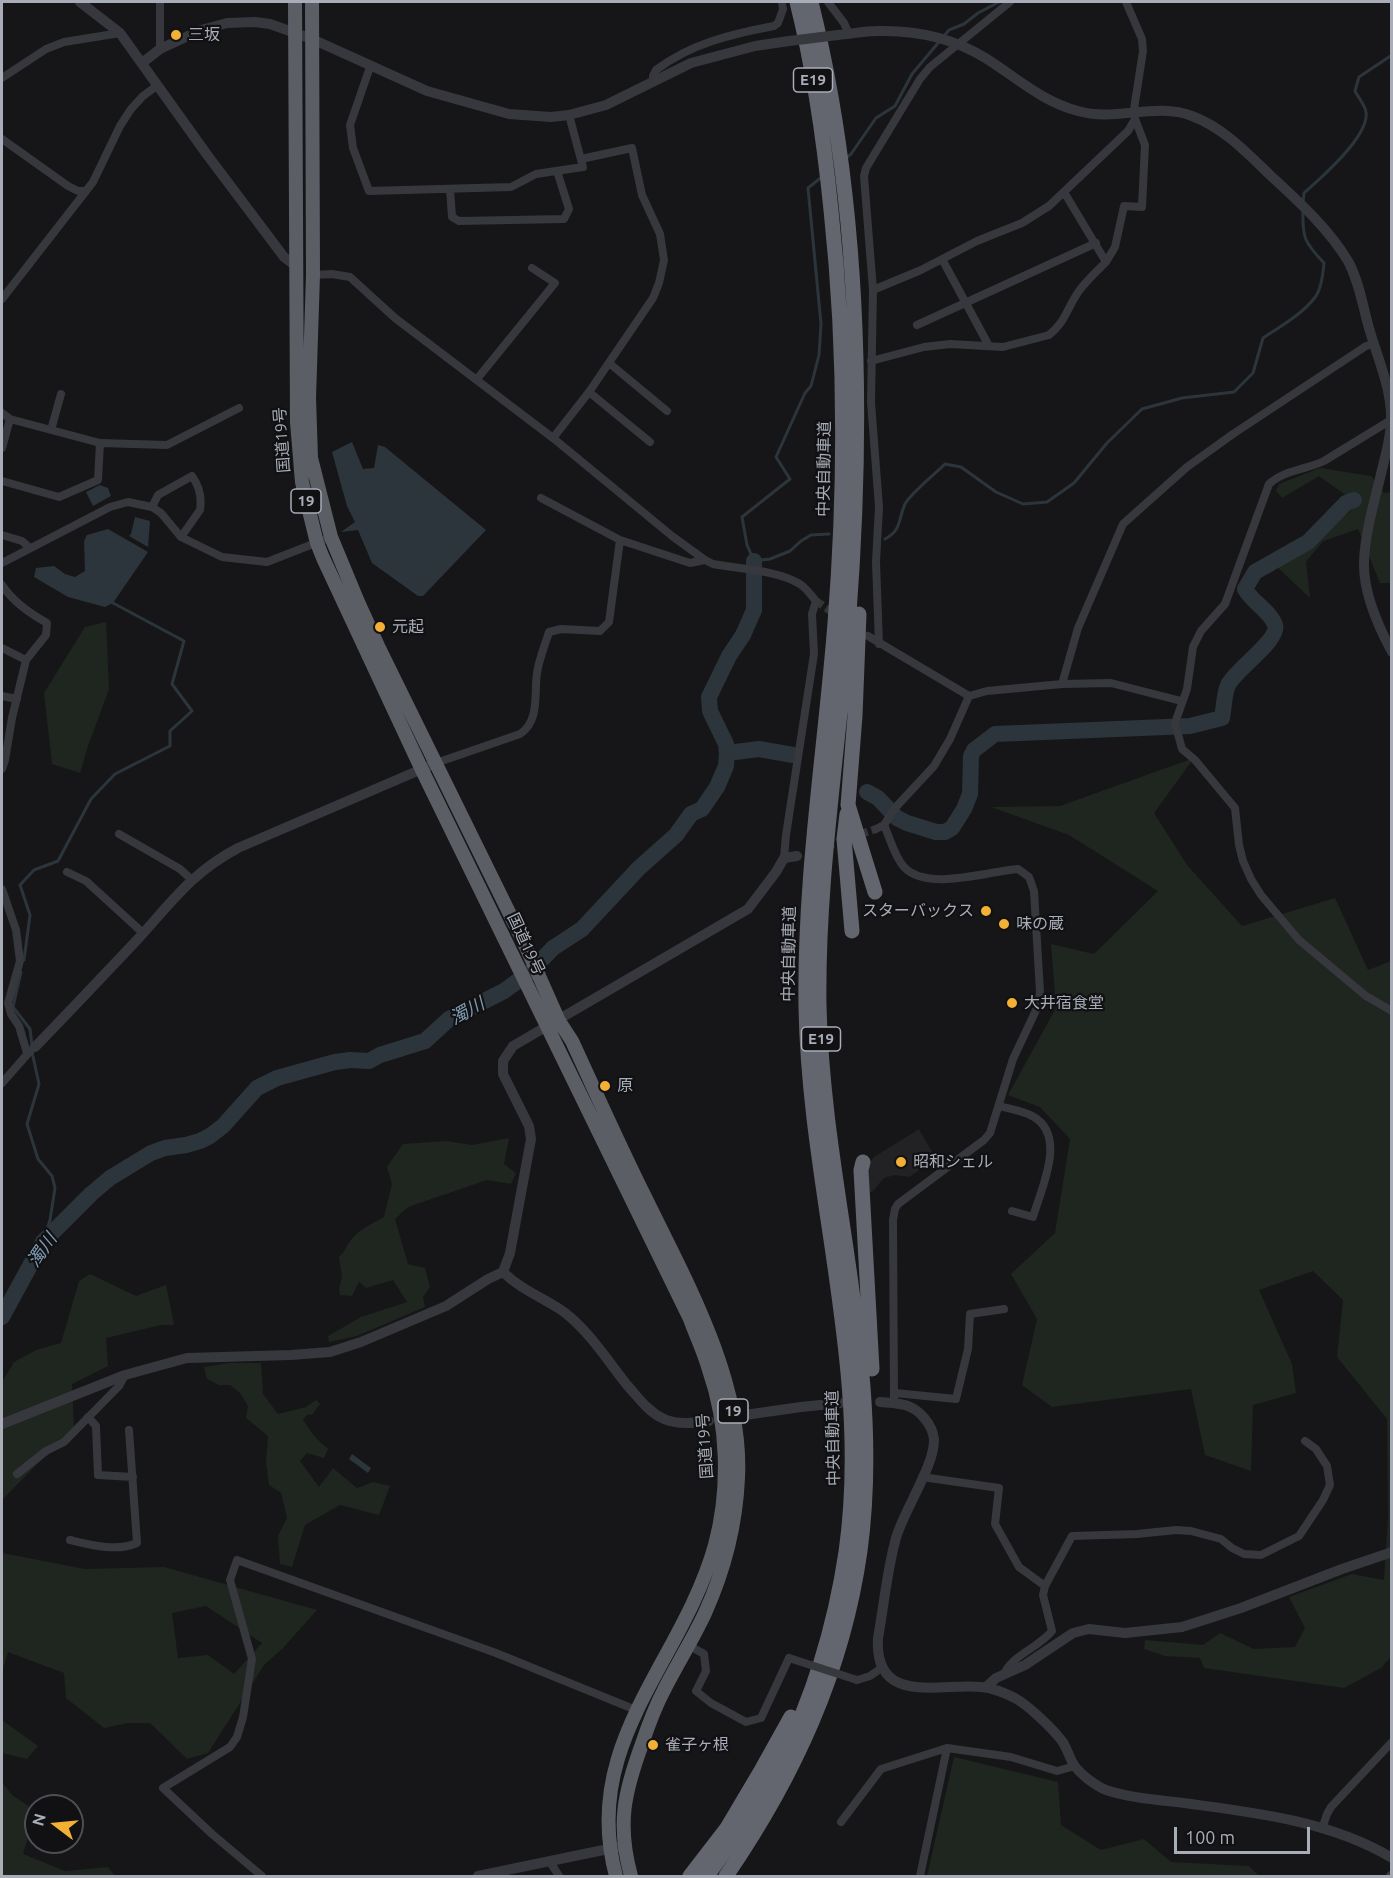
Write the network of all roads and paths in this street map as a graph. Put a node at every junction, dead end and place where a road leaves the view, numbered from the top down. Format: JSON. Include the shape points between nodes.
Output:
{"nodes":[{"id":1,"x":80,"y":2,"type":"edge"},
{"id":2,"x":160,"y":2,"type":"edge"},
{"id":3,"x":295,"y":2,"type":"edge"},
{"id":4,"x":312,"y":2,"type":"edge"},
{"id":5,"x":782,"y":2,"type":"edge"},
{"id":6,"x":796,"y":2,"type":"edge"},
{"id":7,"x":811,"y":2,"type":"edge"},
{"id":8,"x":828,"y":2,"type":"edge"},
{"id":9,"x":1010,"y":2,"type":"edge"},
{"id":10,"x":1126,"y":2,"type":"edge"},
{"id":11,"x":295,"y":32,"type":"junction"},
{"id":12,"x":120,"y":33,"type":"junction"},
{"id":13,"x":849,"y":34,"type":"junction"},
{"id":14,"x":312,"y":39,"type":"junction"},
{"id":15,"x":954,"y":42,"type":"junction"},
{"id":16,"x":160,"y":49,"type":"junction"},
{"id":17,"x":142,"y":63,"type":"junction"},
{"id":18,"x":370,"y":67,"type":"junction"},
{"id":19,"x":2,"y":78,"type":"edge"},
{"id":20,"x":653,"y":82,"type":"junction"},
{"id":21,"x":158,"y":85,"type":"junction"},
{"id":22,"x":569,"y":115,"type":"junction"},
{"id":23,"x":1134,"y":116,"type":"junction"},
{"id":24,"x":2,"y":139,"type":"edge"},
{"id":25,"x":581,"y":159,"type":"junction"},
{"id":26,"x":557,"y":171,"type":"junction"},
{"id":27,"x":450,"y":189,"type":"junction"},
{"id":28,"x":86,"y":191,"type":"junction"},
{"id":29,"x":1064,"y":192,"type":"junction"},
{"id":30,"x":1096,"y":243,"type":"junction"},
{"id":31,"x":942,"y":259,"type":"junction"},
{"id":32,"x":1106,"y":262,"type":"junction"},
{"id":33,"x":296,"y":266,"type":"junction"},
{"id":34,"x":532,"y":268,"type":"dead end"},
{"id":35,"x":313,"y":275,"type":"junction"},
{"id":36,"x":873,"y":290,"type":"junction"},
{"id":37,"x":2,"y":298,"type":"edge"},
{"id":38,"x":965,"y":303,"type":"junction"},
{"id":39,"x":917,"y":325,"type":"dead end"},
{"id":40,"x":1373,"y":344,"type":"junction"},
{"id":41,"x":989,"y":346,"type":"junction"},
{"id":42,"x":872,"y":361,"type":"junction"},
{"id":43,"x":609,"y":363,"type":"junction"},
{"id":44,"x":477,"y":379,"type":"junction"},
{"id":45,"x":589,"y":392,"type":"junction"},
{"id":46,"x":61,"y":394,"type":"dead end"},
{"id":47,"x":239,"y":408,"type":"dead end"},
{"id":48,"x":667,"y":411,"type":"dead end"},
{"id":49,"x":2,"y":413,"type":"edge"},
{"id":50,"x":10,"y":419,"type":"junction"},
{"id":51,"x":1391,"y":420,"type":"edge"},
{"id":52,"x":51,"y":430,"type":"junction"},
{"id":53,"x":553,"y":438,"type":"junction"},
{"id":54,"x":650,"y":442,"type":"dead end"},
{"id":55,"x":100,"y":443,"type":"junction"},
{"id":56,"x":2,"y":448,"type":"edge"},
{"id":57,"x":856,"y":467,"type":"junction"},
{"id":58,"x":2,"y":481,"type":"edge"},
{"id":59,"x":542,"y":498,"type":"dead end"},
{"id":60,"x":152,"y":507,"type":"junction"},
{"id":61,"x":2,"y":535,"type":"edge"},
{"id":62,"x":181,"y":537,"type":"junction"},
{"id":63,"x":331,"y":537,"type":"junction"},
{"id":64,"x":620,"y":540,"type":"junction"},
{"id":65,"x":317,"y":543,"type":"junction"},
{"id":66,"x":30,"y":548,"type":"junction"},
{"id":67,"x":705,"y":560,"type":"junction"},
{"id":68,"x":2,"y":563,"type":"edge"},
{"id":69,"x":2,"y":585,"type":"edge"},
{"id":70,"x":868,"y":636,"type":"dead end"},
{"id":71,"x":879,"y":644,"type":"junction"},
{"id":72,"x":2,"y":648,"type":"edge"},
{"id":73,"x":1392,"y":652,"type":"edge"},
{"id":74,"x":26,"y":660,"type":"junction"},
{"id":75,"x":1062,"y":684,"type":"junction"},
{"id":76,"x":2,"y":696,"type":"edge"},
{"id":77,"x":969,"y":696,"type":"junction"},
{"id":78,"x":17,"y":699,"type":"junction"},
{"id":79,"x":1181,"y":701,"type":"junction"},
{"id":80,"x":5,"y":739,"type":"edge"},
{"id":81,"x":436,"y":763,"type":"junction"},
{"id":82,"x":2,"y":769,"type":"edge"},
{"id":83,"x":422,"y":770,"type":"junction"},
{"id":84,"x":848,"y":805,"type":"junction"},
{"id":85,"x":119,"y":834,"type":"dead end"},
{"id":86,"x":797,"y":856,"type":"dead end"},
{"id":87,"x":784,"y":858,"type":"junction"},
{"id":88,"x":67,"y":872,"type":"dead end"},
{"id":89,"x":191,"y":879,"type":"junction"},
{"id":90,"x":2,"y":889,"type":"edge"},
{"id":91,"x":875,"y":892,"type":"dead end"},
{"id":92,"x":852,"y":931,"type":"dead end"},
{"id":93,"x":143,"y":933,"type":"junction"},
{"id":94,"x":541,"y":998,"type":"junction"},
{"id":95,"x":1392,"y":1011,"type":"edge"},
{"id":96,"x":554,"y":1024,"type":"junction"},
{"id":97,"x":30,"y":1051,"type":"junction"},
{"id":98,"x":2,"y":1083,"type":"edge"},
{"id":99,"x":999,"y":1106,"type":"junction"},
{"id":100,"x":863,"y":1162,"type":"dead end"},
{"id":101,"x":1012,"y":1211,"type":"dead end"},
{"id":102,"x":503,"y":1272,"type":"junction"},
{"id":103,"x":1004,"y":1309,"type":"dead end"},
{"id":104,"x":125,"y":1375,"type":"junction"},
{"id":105,"x":895,"y":1398,"type":"junction"},
{"id":106,"x":880,"y":1402,"type":"dead end"},
{"id":107,"x":840,"y":1403,"type":"dead end"},
{"id":108,"x":745,"y":1415,"type":"dead end"},
{"id":109,"x":88,"y":1417,"type":"junction"},
{"id":110,"x":709,"y":1421,"type":"dead end"},
{"id":111,"x":2,"y":1425,"type":"edge"},
{"id":112,"x":129,"y":1430,"type":"dead end"},
{"id":113,"x":1305,"y":1442,"type":"dead end"},
{"id":114,"x":17,"y":1474,"type":"dead end"},
{"id":115,"x":133,"y":1477,"type":"junction"},
{"id":116,"x":922,"y":1478,"type":"junction"},
{"id":117,"x":70,"y":1540,"type":"dead end"},
{"id":118,"x":1392,"y":1552,"type":"edge"},
{"id":119,"x":1045,"y":1586,"type":"junction"},
{"id":120,"x":851,"y":1602,"type":"junction"},
{"id":121,"x":688,"y":1644,"type":"junction"},
{"id":122,"x":883,"y":1667,"type":"junction"},
{"id":123,"x":1005,"y":1672,"type":"junction"},
{"id":124,"x":812,"y":1686,"type":"junction"},
{"id":125,"x":986,"y":1687,"type":"junction"},
{"id":126,"x":636,"y":1710,"type":"junction"},
{"id":127,"x":1392,"y":1742,"type":"edge"},
{"id":128,"x":947,"y":1748,"type":"junction"},
{"id":129,"x":1075,"y":1766,"type":"junction"},
{"id":130,"x":840,"y":1822,"type":"dead end"},
{"id":131,"x":1322,"y":1829,"type":"junction"},
{"id":132,"x":624,"y":1846,"type":"junction"},
{"id":133,"x":610,"y":1848,"type":"junction"},
{"id":134,"x":1392,"y":1858,"type":"edge"},
{"id":135,"x":550,"y":1862,"type":"junction"},
{"id":136,"x":262,"y":1876,"type":"edge"},
{"id":137,"x":478,"y":1876,"type":"edge"},
{"id":138,"x":559,"y":1876,"type":"edge"},
{"id":139,"x":616,"y":1876,"type":"edge"},
{"id":140,"x":631,"y":1876,"type":"edge"},
{"id":141,"x":690,"y":1876,"type":"edge"},
{"id":142,"x":707,"y":1876,"type":"edge"},
{"id":143,"x":726,"y":1876,"type":"edge"},
{"id":144,"x":920,"y":1876,"type":"edge"}],
"edges":[{"from":1,"to":12,"type":"street"},
{"from":2,"to":16,"type":"street"},
{"from":3,"to":11,"type":"highway","name":"国道19号","number":"19"},
{"from":4,"to":14,"type":"highway","name":"国道19号","number":"19"},
{"from":5,"to":20,"type":"street","via":[[782,15],[774,26],[690,49],[656,70]]},
{"from":6,"to":124,"type":"highway","name":"中央自動車道","number":"E19","via":[[817,98],[828,182],[844,384],[835,623],[810,879],[806,1008],[814,1132],[839,1288],[851,1395],[852,1493],[846,1554],[834,1614]]},
{"from":7,"to":57,"type":"highway","name":"中央自動車道","number":"E19","via":[[842,171],[858,382]]},
{"from":8,"to":13,"type":"street"},
{"from":9,"to":15,"type":"street"},
{"from":10,"to":23,"type":"street","via":[[1143,51]]},
{"from":11,"to":14,"type":"street"},
{"from":11,"to":16,"type":"street","via":[[255,22],[226,23]]},
{"from":11,"to":33,"type":"highway","name":"国道19号","number":"19"},
{"from":12,"to":17,"type":"street"},
{"from":12,"to":19,"type":"street","via":[[64,42]]},
{"from":13,"to":15,"type":"street","via":[[876,31],[937,36]]},
{"from":13,"to":20,"type":"street","bridge":true,"via":[[755,46],[691,63]]},
{"from":14,"to":18,"type":"street"},
{"from":14,"to":35,"type":"highway","name":"国道19号","number":"19"},
{"from":15,"to":23,"type":"street","via":[[1061,106],[1084,113]]},
{"from":15,"to":36,"type":"street","via":[[920,79],[866,168]]},
{"from":16,"to":17,"type":"street"},
{"from":17,"to":21,"type":"street"},
{"from":18,"to":22,"type":"street","via":[[426,91],[509,114]]},
{"from":18,"to":27,"type":"street","via":[[350,125],[353,148],[369,191]]},
{"from":20,"to":22,"type":"street","via":[[606,105]]},
{"from":21,"to":28,"type":"street","via":[[131,109]]},
{"from":21,"to":33,"type":"street","via":[[284,257]]},
{"from":22,"to":25,"type":"street"},
{"from":23,"to":29,"type":"street","via":[[1128,131]]},
{"from":23,"to":32,"type":"street","via":[[1145,145],[1142,207],[1124,206],[1115,247]]},
{"from":23,"to":40,"type":"street","via":[[1179,112],[1212,126],[1239,145],[1307,211],[1350,265]]},
{"from":24,"to":28,"type":"street","via":[[68,186]]},
{"from":25,"to":26,"type":"street","via":[[583,166]]},
{"from":25,"to":43,"type":"street","via":[[632,148],[642,195],[662,243],[664,261],[653,297]]},
{"from":26,"to":27,"type":"street","via":[[536,174],[511,187]]},
{"from":26,"to":27,"type":"street","via":[[569,209],[564,219],[459,221],[452,217]]},
{"from":28,"to":37,"type":"street"},
{"from":29,"to":30,"type":"street"},
{"from":29,"to":31,"type":"street","via":[[1022,223]]},
{"from":30,"to":32,"type":"street"},
{"from":30,"to":38,"type":"street"},
{"from":31,"to":36,"type":"street"},
{"from":31,"to":38,"type":"street"},
{"from":32,"to":41,"type":"street","via":[[1079,290],[1060,325],[1049,335],[1003,347]]},
{"from":33,"to":65,"type":"highway","name":"国道19号","number":"19","via":[[298,452]]},
{"from":34,"to":44,"type":"street","via":[[555,283]]},
{"from":35,"to":44,"type":"street","via":[[350,277],[395,318]]},
{"from":35,"to":63,"type":"highway","name":"国道19号","number":"19","via":[[311,458]]},
{"from":36,"to":42,"type":"street"},
{"from":38,"to":39,"type":"street"},
{"from":38,"to":41,"type":"street"},
{"from":40,"to":51,"type":"street","via":[[1388,390]]},
{"from":40,"to":75,"type":"street","via":[[1187,467],[1124,524],[1078,628]]},
{"from":41,"to":42,"type":"street","via":[[924,347]]},
{"from":42,"to":71,"type":"street","via":[[872,435],[879,507]]},
{"from":43,"to":45,"type":"street"},
{"from":43,"to":48,"type":"street"},
{"from":44,"to":53,"type":"street"},
{"from":45,"to":53,"type":"street"},
{"from":45,"to":54,"type":"street"},
{"from":46,"to":52,"type":"street"},
{"from":47,"to":55,"type":"street","via":[[167,445]]},
{"from":49,"to":50,"type":"street"},
{"from":50,"to":52,"type":"street"},
{"from":50,"to":56,"type":"street"},
{"from":51,"to":73,"type":"street","via":[[1364,563],[1369,596]]},
{"from":51,"to":79,"type":"street","via":[[1323,461],[1281,474],[1269,484],[1225,604],[1192,647],[1189,679]]},
{"from":52,"to":55,"type":"street"},
{"from":53,"to":67,"type":"street"},
{"from":55,"to":58,"type":"street","via":[[98,480],[59,497]]},
{"from":57,"to":84,"type":"highway","via":[[862,521],[860,607]]},
{"from":57,"to":120,"type":"highway","name":"中央自動車道","number":"E19","via":[[850,612],[819,944],[819,1008],[828,1129],[859,1334],[866,1416],[866,1498]]},
{"from":59,"to":64,"type":"street"},
{"from":60,"to":62,"type":"street"},
{"from":60,"to":62,"type":"street","via":[[158,495],[192,476],[200,486],[201,506]]},
{"from":60,"to":66,"type":"street","via":[[128,502],[116,505]]},
{"from":61,"to":66,"type":"street"},
{"from":62,"to":65,"type":"street","via":[[222,557],[267,562]]},
{"from":63,"to":65,"type":"street"},
{"from":63,"to":81,"type":"highway","name":"国道19号","number":"19","via":[[378,646]]},
{"from":64,"to":67,"type":"street","via":[[690,563]]},
{"from":64,"to":81,"type":"street","via":[[609,622],[600,631],[549,632],[537,672],[534,711],[525,730]]},
{"from":65,"to":83,"type":"highway","name":"国道19号","number":"19"},
{"from":66,"to":68,"type":"street"},
{"from":67,"to":87,"type":"street","via":[[788,579],[801,585],[816,601],[812,614],[814,654]]},
{"from":69,"to":74,"type":"street","via":[[28,612],[47,623],[46,635]]},
{"from":70,"to":71,"type":"street"},
{"from":71,"to":77,"type":"street"},
{"from":72,"to":74,"type":"street"},
{"from":74,"to":78,"type":"street"},
{"from":75,"to":77,"type":"street"},
{"from":75,"to":79,"type":"street","via":[[1111,683]]},
{"from":76,"to":78,"type":"street"},
{"from":77,"to":99,"type":"street","via":[[951,739],[934,766],[880,827],[905,868],[925,879],[1018,869],[1029,877],[1034,891],[1039,1000],[1013,1059]]},
{"from":78,"to":80,"type":"street"},
{"from":79,"to":95,"type":"street","via":[[1175,723],[1182,749],[1235,808],[1239,845],[1261,895],[1299,940],[1366,996]]},
{"from":80,"to":82,"type":"street"},
{"from":81,"to":83,"type":"street"},
{"from":81,"to":94,"type":"highway","name":"国道19号","number":"19","via":[[527,949]]},
{"from":83,"to":89,"type":"street","via":[[238,848]]},
{"from":83,"to":94,"type":"highway","name":"国道19号","number":"19","via":[[514,956]]},
{"from":84,"to":91,"type":"highway"},
{"from":84,"to":92,"type":"highway","via":[[844,839]]},
{"from":85,"to":89,"type":"street"},
{"from":86,"to":87,"type":"street"},
{"from":87,"to":96,"type":"street","via":[[748,909]]},
{"from":88,"to":93,"type":"street","via":[[86,881]]},
{"from":89,"to":93,"type":"street"},
{"from":90,"to":97,"type":"street","via":[[16,930],[20,961],[8,1003]]},
{"from":93,"to":97,"type":"street"},
{"from":94,"to":96,"type":"highway","name":"国道19号","number":"19"},
{"from":96,"to":102,"type":"street","via":[[513,1046],[503,1061],[503,1074],[529,1126],[531,1139]]},
{"from":96,"to":121,"type":"highway","name":"国道19号","number":"19","via":[[572,1041],[706,1327],[728,1386],[738,1448],[736,1506],[720,1575]]},
{"from":96,"to":126,"type":"highway","name":"国道19号","number":"19","via":[[690,1319],[720,1410],[725,1480],[716,1544],[692,1605]]},
{"from":97,"to":98,"type":"street"},
{"from":99,"to":101,"type":"street","via":[[1036,1118],[1044,1125],[1051,1144],[1051,1157],[1033,1217]]},
{"from":99,"to":105,"type":"street","via":[[984,1140],[895,1209]]},
{"from":100,"to":120,"type":"highway","via":[[875,1442],[870,1545],[864,1578]]},
{"from":102,"to":104,"type":"street","via":[[446,1306],[330,1352],[187,1358]]},
{"from":102,"to":110,"type":"street","via":[[564,1312],[651,1411],[674,1422]]},
{"from":103,"to":105,"type":"street","via":[[970,1314],[968,1349],[956,1399]]},
{"from":104,"to":109,"type":"street"},
{"from":104,"to":111,"type":"street"},
{"from":105,"to":106,"type":"street"},
{"from":105,"to":116,"type":"street","via":[[915,1408],[930,1426],[933,1448]]},
{"from":107,"to":108,"type":"street"},
{"from":109,"to":114,"type":"street","via":[[64,1442]]},
{"from":109,"to":115,"type":"street","via":[[96,1426],[98,1475]]},
{"from":112,"to":115,"type":"street"},
{"from":113,"to":119,"type":"street","via":[[1317,1449],[1327,1466],[1330,1485],[1299,1536],[1261,1556],[1244,1554],[1221,1539],[1191,1531],[1072,1536]]},
{"from":115,"to":117,"type":"street","via":[[137,1543],[128,1547],[94,1546]]},
{"from":116,"to":119,"type":"street","via":[[999,1488],[995,1524],[1019,1567]]},
{"from":116,"to":122,"type":"street","via":[[893,1553],[878,1638]]},
{"from":118,"to":123,"type":"street","via":[[1182,1628],[1125,1633],[1081,1630],[1025,1665]]},
{"from":119,"to":123,"type":"street","via":[[1043,1595],[1052,1631]]},
{"from":120,"to":143,"type":"highway","name":"中央自動車道","number":"E19","via":[[837,1657],[808,1734],[775,1800]]},
{"from":121,"to":122,"type":"street","bridge":true,"via":[[704,1654],[706,1671],[696,1690],[746,1722],[761,1718],[789,1658],[857,1680]]},
{"from":121,"to":132,"type":"highway","name":"国道19号","number":"19","via":[[663,1691],[631,1774],[626,1791]]},
{"from":122,"to":125,"type":"street","via":[[893,1679],[911,1688]]},
{"from":123,"to":125,"type":"street"},
{"from":124,"to":141,"type":"highway","via":[[727,1828]]},
{"from":124,"to":142,"type":"highway","name":"中央自動車道","number":"E19","via":[[780,1763]]},
{"from":125,"to":129,"type":"street","via":[[1016,1699],[1048,1725],[1063,1742]]},
{"from":126,"to":133,"type":"highway","name":"国道19号","number":"19","via":[[610,1791]]},
{"from":126,"to":136,"type":"street","via":[[495,1653],[237,1560],[230,1580],[252,1659],[237,1737],[230,1747],[163,1788]]},
{"from":127,"to":131,"type":"street","via":[[1331,1807]]},
{"from":128,"to":129,"type":"street","via":[[1011,1757],[1057,1771]]},
{"from":128,"to":130,"type":"street","via":[[881,1769]]},
{"from":128,"to":144,"type":"street"},
{"from":129,"to":131,"type":"street","via":[[1104,1789],[1126,1795],[1288,1819]]},
{"from":131,"to":134,"type":"street"},
{"from":132,"to":133,"type":"street"},
{"from":132,"to":140,"type":"highway","name":"国道19号","number":"19"},
{"from":133,"to":135,"type":"street"},
{"from":133,"to":139,"type":"highway","name":"国道19号","number":"19"},
{"from":135,"to":137,"type":"street"},
{"from":135,"to":138,"type":"street"}]}
